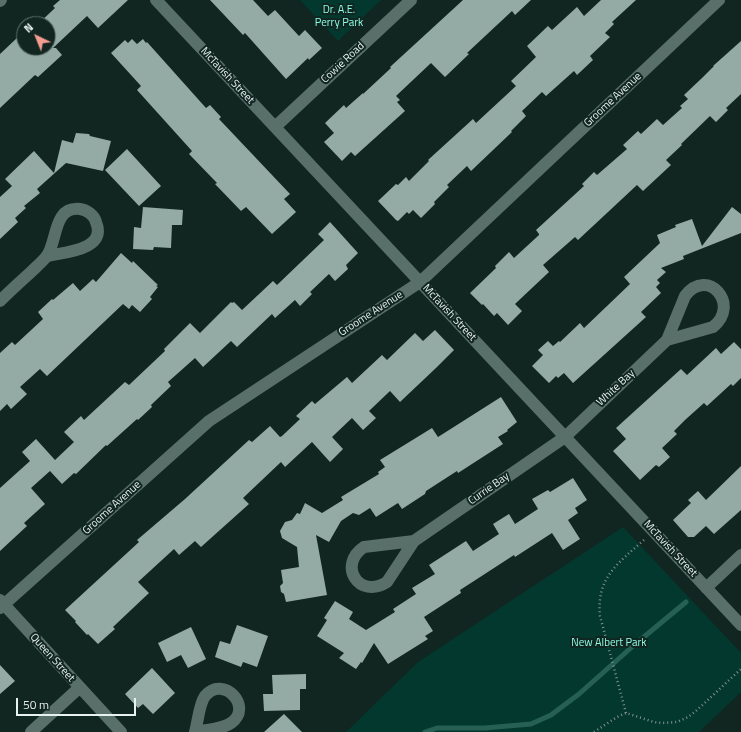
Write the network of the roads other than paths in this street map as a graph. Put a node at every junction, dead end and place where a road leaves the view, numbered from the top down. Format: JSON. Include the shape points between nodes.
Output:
{"nodes":[{"id":1,"x":156,"y":0,"type":"edge"},
{"id":2,"x":411,"y":0,"type":"edge"},
{"id":3,"x":719,"y":0,"type":"edge"},
{"id":4,"x":275,"y":127,"type":"junction"},
{"id":5,"x":48,"y":256,"type":"junction"},
{"id":6,"x":420,"y":282,"type":"junction"},
{"id":7,"x":0,"y":301,"type":"edge"},
{"id":8,"x":667,"y":340,"type":"junction"},
{"id":9,"x":565,"y":437,"type":"junction"},
{"id":10,"x":414,"y":541,"type":"junction"},
{"id":11,"x":741,"y":555,"type":"edge"},
{"id":12,"x":706,"y":588,"type":"junction"},
{"id":13,"x":1,"y":604,"type":"edge"},
{"id":14,"x":741,"y":625,"type":"edge"},
{"id":15,"x":79,"y":688,"type":"junction"},
{"id":16,"x":31,"y":732,"type":"edge"},
{"id":17,"x":121,"y":732,"type":"edge"}],
"edges":[{"from":1,"to":4,"type":"street","name":"McTavish Street"},
{"from":2,"to":4,"type":"street","name":"Cowie Road"},
{"from":3,"to":6,"type":"street","name":"Groome Avenue"},
{"from":4,"to":6,"type":"street","name":"McTavish Street"},
{"from":5,"to":5,"type":"street","via":[[89,246],[94,241],[98,228],[92,215],[80,209],[66,212],[58,224]]},
{"from":5,"to":7,"type":"street"},
{"from":6,"to":9,"type":"street","name":"McTavish Street"},
{"from":6,"to":13,"type":"street","name":"Groome Avenue","via":[[209,421]]},
{"from":8,"to":8,"type":"street","name":"White Bay","via":[[719,323],[724,318],[726,304],[721,292],[709,285],[689,290]]},
{"from":8,"to":9,"type":"street","name":"White Bay"},
{"from":9,"to":10,"type":"street","name":"Currie Bay"},
{"from":9,"to":12,"type":"street","name":"McTavish Street"},
{"from":10,"to":10,"type":"street","name":"Currie Bay","via":[[364,547],[354,557],[352,571],[355,578],[366,587],[381,586],[387,582]]},
{"from":11,"to":12,"type":"street"},
{"from":12,"to":14,"type":"street","name":"McTavish Street"},
{"from":13,"to":15,"type":"street","name":"Queen Street"},
{"from":15,"to":16,"type":"street"},
{"from":15,"to":17,"type":"street","name":"Queen Street"}]}
